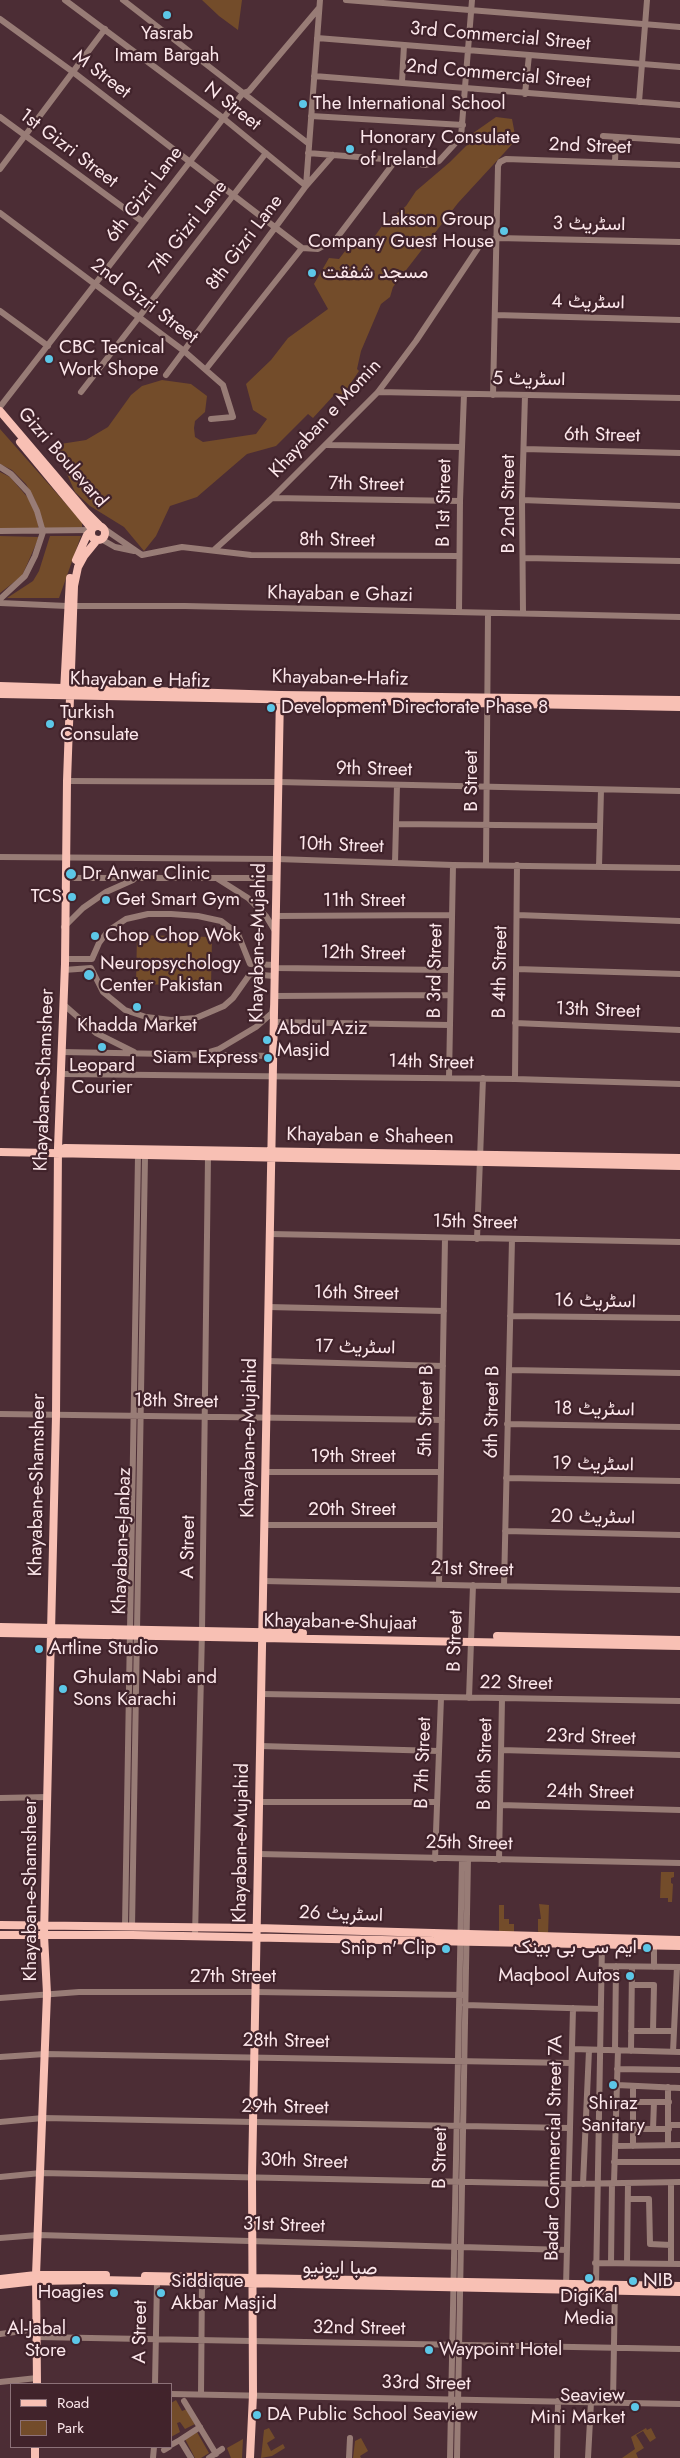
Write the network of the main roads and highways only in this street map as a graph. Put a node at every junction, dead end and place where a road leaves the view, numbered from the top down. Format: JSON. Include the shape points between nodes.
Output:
{"nodes":[{"id":1,"x":0,"y":411,"type":"edge"},
{"id":2,"x":0,"y":418,"type":"edge"},
{"id":3,"x":102,"y":527,"type":"junction"},
{"id":4,"x":91,"y":530,"type":"junction"},
{"id":5,"x":99,"y":540,"type":"junction"},
{"id":6,"x":70,"y":606,"type":"junction"},
{"id":7,"x":0,"y":686,"type":"edge"},
{"id":8,"x":67,"y":692,"type":"junction"},
{"id":9,"x":0,"y":694,"type":"edge"},
{"id":10,"x":280,"y":698,"type":"junction"},
{"id":11,"x":486,"y":700,"type":"junction"},
{"id":12,"x":680,"y":700,"type":"edge"},
{"id":13,"x":680,"y":707,"type":"edge"},
{"id":14,"x":0,"y":1147,"type":"edge"},
{"id":15,"x":58,"y":1150,"type":"junction"},
{"id":16,"x":0,"y":1152,"type":"edge"},
{"id":17,"x":271,"y":1155,"type":"junction"},
{"id":18,"x":680,"y":1158,"type":"edge"},
{"id":19,"x":480,"y":1159,"type":"junction"},
{"id":20,"x":680,"y":1166,"type":"edge"},
{"id":21,"x":0,"y":1627,"type":"edge"},
{"id":22,"x":50,"y":1630,"type":"junction"},
{"id":23,"x":0,"y":1633,"type":"edge"},
{"id":24,"x":262,"y":1635,"type":"junction"},
{"id":25,"x":471,"y":1638,"type":"junction"},
{"id":26,"x":680,"y":1640,"type":"edge"},
{"id":27,"x":680,"y":1646,"type":"edge"},
{"id":28,"x":0,"y":1925,"type":"edge"},
{"id":29,"x":45,"y":1925,"type":"junction"},
{"id":30,"x":257,"y":1928,"type":"junction"},
{"id":31,"x":0,"y":1935,"type":"edge"},
{"id":32,"x":44,"y":1935,"type":"junction"},
{"id":33,"x":257,"y":1938,"type":"junction"},
{"id":34,"x":464,"y":1938,"type":"junction"},
{"id":35,"x":680,"y":1940,"type":"edge"},
{"id":36,"x":654,"y":1943,"type":"junction"},
{"id":37,"x":680,"y":1946,"type":"edge"},
{"id":38,"x":36,"y":2278,"type":"junction"},
{"id":39,"x":0,"y":2279,"type":"edge"},
{"id":40,"x":252,"y":2280,"type":"junction"},
{"id":41,"x":0,"y":2285,"type":"edge"},
{"id":42,"x":566,"y":2286,"type":"junction"},
{"id":43,"x":680,"y":2286,"type":"edge"},
{"id":44,"x":614,"y":2288,"type":"junction"},
{"id":45,"x":680,"y":2292,"type":"edge"},
{"id":46,"x":37,"y":2381,"type":"edge"},
{"id":47,"x":250,"y":2458,"type":"edge"}],
"edges":[{"from":1,"to":3,"type":"main road","name":"Gizri Boulevard"},
{"from":2,"to":4,"type":"main road","name":"Gizri Boulevard"},
{"from":3,"to":4,"type":"main road"},
{"from":3,"to":5,"type":"main road","via":[[104,535]]},
{"from":4,"to":5,"type":"main road","name":"Gizri Boulevard","via":[[92,537]]},
{"from":4,"to":6,"type":"main road","via":[[72,573]]},
{"from":5,"to":6,"type":"main road","via":[[78,567]]},
{"from":6,"to":8,"type":"main road","name":"Khayaban-e-Shamsheer"},
{"from":7,"to":8,"type":"main road"},
{"from":8,"to":9,"type":"main road","name":"Khayaban e Hafiz"},
{"from":8,"to":10,"type":"main road","name":"Khayaban e Hafiz"},
{"from":8,"to":15,"type":"main road","name":"Khayaban-e-Shamsheer","via":[[66,878]]},
{"from":10,"to":11,"type":"main road","name":"Khayaban-e-Hafiz"},
{"from":10,"to":17,"type":"main road","name":"Khayaban-e-Mujahid"},
{"from":11,"to":12,"type":"main road","name":"Khayaban-e-Hafiz"},
{"from":11,"to":13,"type":"main road","name":"Khayaban-e-Hafiz"},
{"from":14,"to":15,"type":"main road"},
{"from":15,"to":16,"type":"main road"},
{"from":15,"to":17,"type":"main road","name":"Khayaban e Shaheen"},
{"from":15,"to":17,"type":"main road","name":"Khayaban e Shaheen","via":[[141,1156]]},
{"from":15,"to":22,"type":"main road","name":"Khayaban-e-Shamsheer"},
{"from":17,"to":19,"type":"main road","name":"Khayaban e Shaheen"},
{"from":17,"to":24,"type":"main road","name":"Khayaban-e-Mujahid"},
{"from":18,"to":19,"type":"main road","name":"Khayaban e Shaheen"},
{"from":19,"to":20,"type":"main road","name":"Khayaban e Shaheen"},
{"from":21,"to":22,"type":"main road","name":"Khayaban-e-Shujaat"},
{"from":22,"to":23,"type":"main road","name":"Khayaban-e-Shujaat"},
{"from":22,"to":24,"type":"main road","name":"Khayaban-e-Shujaat"},
{"from":22,"to":29,"type":"main road","name":"Khayaban-e-Shamsheer"},
{"from":24,"to":25,"type":"main road","name":"Khayaban-e-Shujaat"},
{"from":24,"to":30,"type":"main road","name":"Khayaban-e-Mujahid"},
{"from":25,"to":26,"type":"main road","name":"Khayaban-e-Shujaat"},
{"from":25,"to":27,"type":"main road","name":"Khayaban-e-Shujaat"},
{"from":28,"to":29,"type":"main road","name":"اسٹریٹ 26"},
{"from":29,"to":30,"type":"main road","name":"اسٹریٹ 26"},
{"from":29,"to":32,"type":"main road","name":"Khayaban-e-Shamsheer"},
{"from":30,"to":33,"type":"main road","name":"Khayaban-e-Mujahid"},
{"from":30,"to":34,"type":"main road","name":"اسٹریٹ 26"},
{"from":31,"to":32,"type":"main road","name":"اسٹریٹ 26"},
{"from":32,"to":33,"type":"main road","name":"اسٹریٹ 26"},
{"from":32,"to":38,"type":"main road","name":"Khayaban-e-Shamsheer","via":[[47,1994]]},
{"from":33,"to":34,"type":"main road","name":"اسٹریٹ 26"},
{"from":33,"to":40,"type":"main road","name":"Khayaban-e-Mujahid"},
{"from":34,"to":36,"type":"main road","name":"اسٹریٹ 26"},
{"from":34,"to":36,"type":"main road","name":"اسٹریٹ 26"},
{"from":35,"to":36,"type":"main road","name":"اسٹریٹ 26"},
{"from":36,"to":37,"type":"main road","name":"اسٹریٹ 26"},
{"from":38,"to":39,"type":"main road","name":"صبا ایونیو"},
{"from":38,"to":40,"type":"main road","name":"صبا ایونیو"},
{"from":38,"to":40,"type":"main road","name":"صبا ایونیو"},
{"from":38,"to":41,"type":"main road","name":"صبا ایونیو"},
{"from":38,"to":46,"type":"main road","name":"Khayaban-e-Shamsheer"},
{"from":40,"to":42,"type":"main road","name":"صبا ایونیو"},
{"from":40,"to":47,"type":"main road","name":"Khayaban-e-Mujahid"},
{"from":42,"to":44,"type":"main road","name":"صبا ایونیو"},
{"from":42,"to":44,"type":"main road","name":"صبا ایونیو","via":[[596,2284]]},
{"from":43,"to":44,"type":"main road","name":"صبا ایونیو"},
{"from":44,"to":45,"type":"main road","name":"صبا ایونیو"}]}
